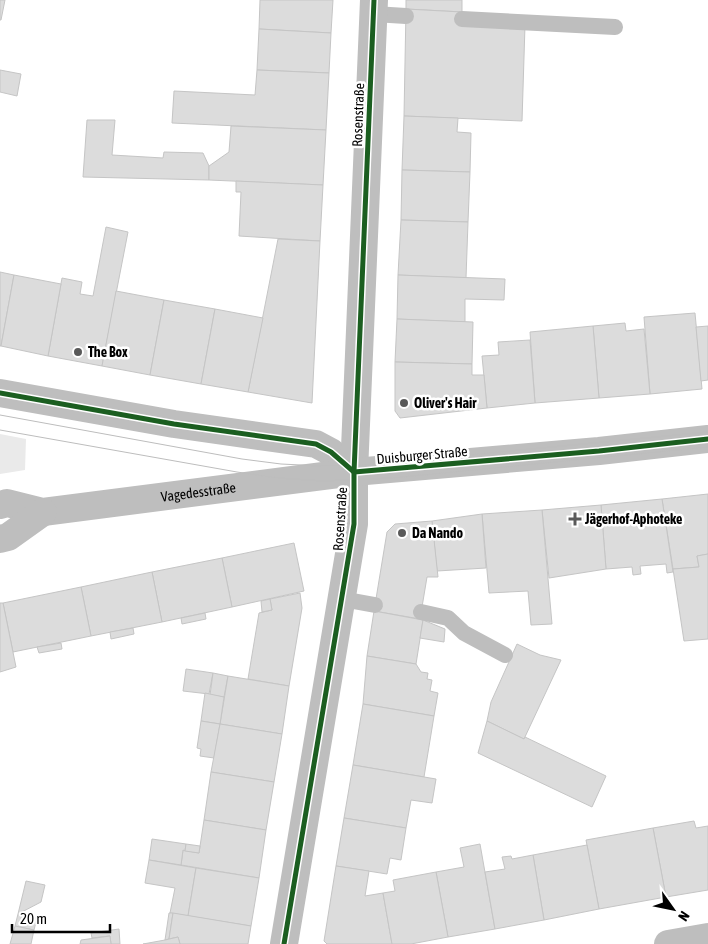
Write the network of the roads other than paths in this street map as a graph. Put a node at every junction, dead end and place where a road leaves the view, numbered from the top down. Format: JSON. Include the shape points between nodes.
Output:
{"nodes":[{"id":1,"x":374,"y":7,"type":"edge"},
{"id":2,"x":406,"y":16,"type":"dead end"},
{"id":3,"x":462,"y":19,"type":"dead end"},
{"id":4,"x":615,"y":28,"type":"dead end"},
{"id":5,"x":0,"y":393,"type":"edge"},
{"id":6,"x":708,"y":440,"type":"edge"},
{"id":7,"x":354,"y":472,"type":"junction"},
{"id":8,"x":0,"y":505,"type":"edge"},
{"id":9,"x":43,"y":512,"type":"junction"},
{"id":10,"x":0,"y":539,"type":"edge"},
{"id":11,"x":342,"y":599,"type":"junction"},
{"id":12,"x":375,"y":604,"type":"dead end"},
{"id":13,"x":421,"y":612,"type":"dead end"},
{"id":14,"x":505,"y":654,"type":"dead end"},
{"id":15,"x":708,"y":937,"type":"edge"},
{"id":16,"x":284,"y":944,"type":"edge"},
{"id":17,"x":668,"y":944,"type":"edge"}],
"edges":[{"from":1,"to":2,"type":"lane"},
{"from":1,"to":7,"type":"street","name":"Rosenstraße"},
{"from":3,"to":4,"type":"lane"},
{"from":5,"to":7,"type":"street","via":[[174,424],[316,444]]},
{"from":6,"to":7,"type":"street","name":"Duisburger Straße"},
{"from":7,"to":9,"type":"street","name":"Vagedesstraße"},
{"from":7,"to":11,"type":"street","name":"Rosenstraße","via":[[354,524]]},
{"from":8,"to":9,"type":"street","name":"Vagedesstraße","via":[[7,503]]},
{"from":9,"to":10,"type":"street","name":"Vagedesstraße","via":[[8,537]]},
{"from":11,"to":12,"type":"lane"},
{"from":11,"to":16,"type":"street","name":"Rosenstraße"},
{"from":13,"to":14,"type":"lane","via":[[448,618],[464,633]]},
{"from":15,"to":17,"type":"street"}]}
